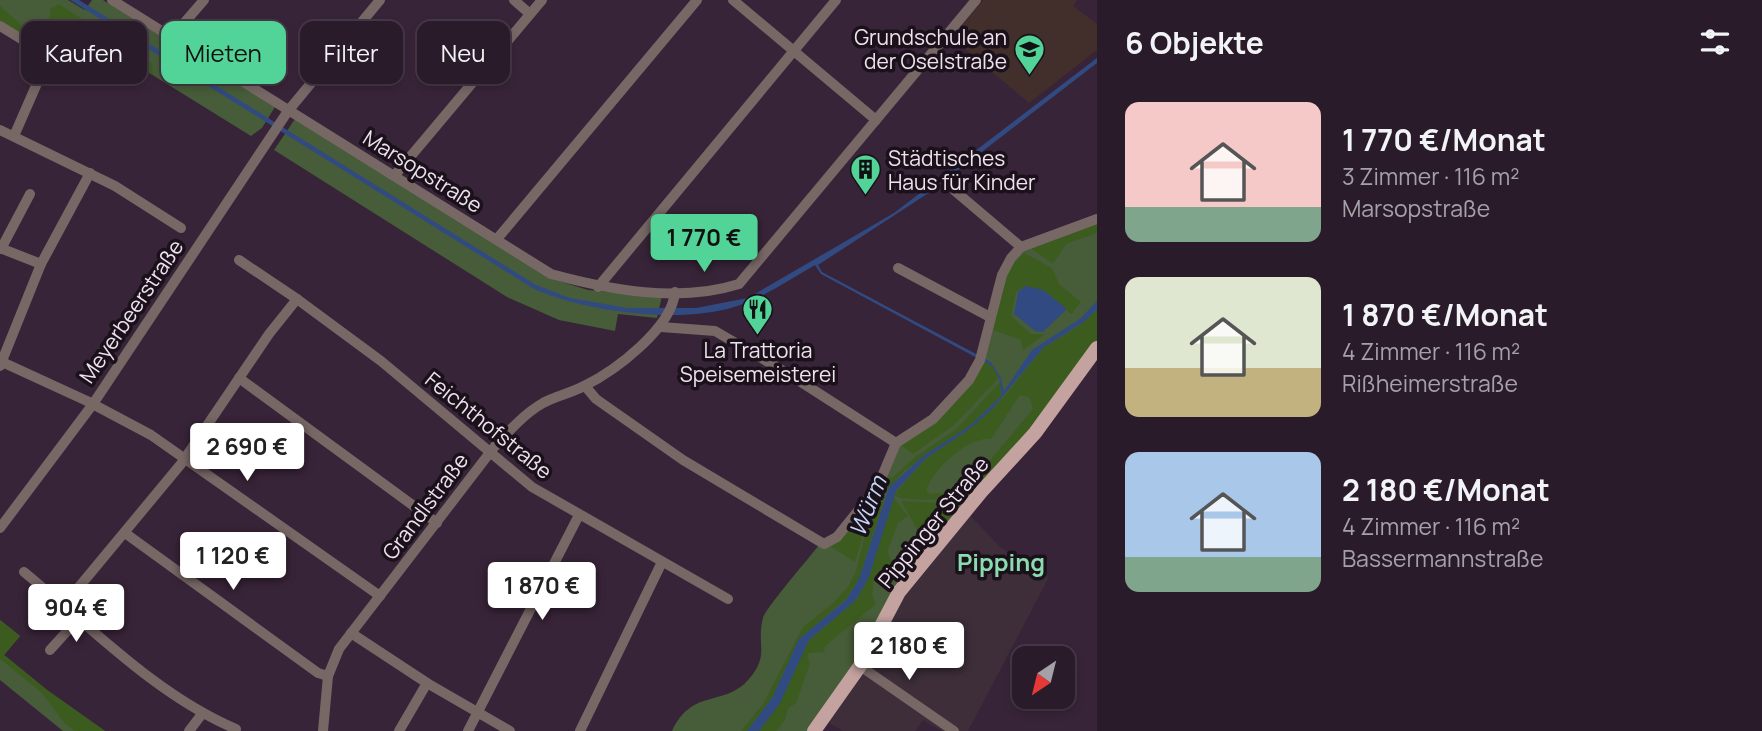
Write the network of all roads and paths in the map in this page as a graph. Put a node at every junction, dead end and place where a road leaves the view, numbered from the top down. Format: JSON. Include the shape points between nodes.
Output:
{"nodes":[{"id":1,"x":112,"y":0,"type":"edge"},
{"id":2,"x":204,"y":0,"type":"edge"},
{"id":3,"x":380,"y":0,"type":"edge"},
{"id":4,"x":514,"y":0,"type":"edge"},
{"id":5,"x":542,"y":0,"type":"edge"},
{"id":6,"x":697,"y":0,"type":"edge"},
{"id":7,"x":733,"y":0,"type":"edge"},
{"id":8,"x":836,"y":0,"type":"edge"},
{"id":9,"x":976,"y":0,"type":"edge"},
{"id":10,"x":530,"y":14,"type":"junction"},
{"id":11,"x":186,"y":21,"type":"edge"},
{"id":12,"x":0,"y":26,"type":"edge"},
{"id":13,"x":161,"y":30,"type":"edge"},
{"id":14,"x":794,"y":50,"type":"junction"},
{"id":15,"x":240,"y":84,"type":"edge"},
{"id":16,"x":285,"y":115,"type":"junction"},
{"id":17,"x":876,"y":120,"type":"junction"},
{"id":18,"x":0,"y":130,"type":"edge"},
{"id":19,"x":14,"y":136,"type":"junction"},
{"id":20,"x":90,"y":173,"type":"junction"},
{"id":21,"x":395,"y":175,"type":"junction"},
{"id":22,"x":955,"y":191,"type":"dead end"},
{"id":23,"x":30,"y":194,"type":"dead end"},
{"id":24,"x":1097,"y":219,"type":"edge"},
{"id":25,"x":181,"y":228,"type":"dead end"},
{"id":26,"x":497,"y":239,"type":"junction"},
{"id":27,"x":1021,"y":247,"type":"junction"},
{"id":28,"x":1,"y":249,"type":"edge"},
{"id":29,"x":239,"y":260,"type":"dead end"},
{"id":30,"x":41,"y":264,"type":"junction"},
{"id":31,"x":898,"y":268,"type":"dead end"},
{"id":32,"x":598,"y":287,"type":"junction"},
{"id":33,"x":675,"y":292,"type":"junction"},
{"id":34,"x":298,"y":299,"type":"junction"},
{"id":35,"x":990,"y":317,"type":"junction"},
{"id":36,"x":663,"y":323,"type":"junction"},
{"id":37,"x":1097,"y":348,"type":"edge"},
{"id":38,"x":1,"y":363,"type":"edge"},
{"id":39,"x":239,"y":378,"type":"junction"},
{"id":40,"x":585,"y":386,"type":"junction"},
{"id":41,"x":93,"y":404,"type":"junction"},
{"id":42,"x":896,"y":443,"type":"junction"},
{"id":43,"x":490,"y":453,"type":"junction"},
{"id":44,"x":185,"y":458,"type":"junction"},
{"id":45,"x":579,"y":515,"type":"junction"},
{"id":46,"x":437,"y":523,"type":"junction"},
{"id":47,"x":0,"y":527,"type":"edge"},
{"id":48,"x":125,"y":533,"type":"junction"},
{"id":49,"x":662,"y":562,"type":"junction"},
{"id":50,"x":24,"y":572,"type":"dead end"},
{"id":51,"x":380,"y":597,"type":"junction"},
{"id":52,"x":727,"y":599,"type":"dead end"},
{"id":53,"x":64,"y":605,"type":"junction"},
{"id":54,"x":79,"y":618,"type":"junction"},
{"id":55,"x":351,"y":633,"type":"junction"},
{"id":56,"x":50,"y":650,"type":"dead end"},
{"id":57,"x":860,"y":666,"type":"junction"},
{"id":58,"x":328,"y":676,"type":"junction"},
{"id":59,"x":427,"y":683,"type":"junction"},
{"id":60,"x":478,"y":712,"type":"junction"},
{"id":61,"x":202,"y":714,"type":"junction"},
{"id":62,"x":236,"y":729,"type":"dead end"},
{"id":63,"x":189,"y":731,"type":"edge"},
{"id":64,"x":323,"y":731,"type":"edge"},
{"id":65,"x":399,"y":731,"type":"edge"},
{"id":66,"x":468,"y":731,"type":"edge"},
{"id":67,"x":510,"y":731,"type":"edge"},
{"id":68,"x":580,"y":731,"type":"edge"},
{"id":69,"x":814,"y":731,"type":"edge"},
{"id":70,"x":954,"y":731,"type":"edge"}],
"edges":[{"from":1,"to":13,"type":"street","name":"Marsopstraße"},
{"from":2,"to":11,"type":"street"},
{"from":3,"to":16,"type":"street","name":"Meyerbeerstraße"},
{"from":4,"to":10,"type":"street"},
{"from":5,"to":10,"type":"street"},
{"from":6,"to":26,"type":"street"},
{"from":7,"to":14,"type":"street"},
{"from":8,"to":14,"type":"street"},
{"from":9,"to":17,"type":"street"},
{"from":10,"to":21,"type":"street"},
{"from":12,"to":19,"type":"street","via":[[49,56]]},
{"from":14,"to":17,"type":"street"},
{"from":14,"to":32,"type":"street"},
{"from":15,"to":16,"type":"street","name":"Marsopstraße"},
{"from":16,"to":21,"type":"street","name":"Marsopstraße"},
{"from":16,"to":41,"type":"street","name":"Meyerbeerstraße"},
{"from":17,"to":33,"type":"street","name":"Marsopstraße","via":[[739,284]]},
{"from":18,"to":19,"type":"street"},
{"from":19,"to":20,"type":"street"},
{"from":20,"to":25,"type":"street"},
{"from":20,"to":30,"type":"street"},
{"from":21,"to":26,"type":"street","name":"Marsopstraße"},
{"from":22,"to":27,"type":"street"},
{"from":23,"to":28,"type":"street"},
{"from":24,"to":27,"type":"street"},
{"from":26,"to":32,"type":"street","name":"Marsopstraße","via":[[551,274]]},
{"from":27,"to":35,"type":"street","via":[[1002,275]]},
{"from":28,"to":30,"type":"street"},
{"from":29,"to":34,"type":"street","name":"Feichthofstraße"},
{"from":30,"to":38,"type":"street"},
{"from":31,"to":35,"type":"street"},
{"from":32,"to":33,"type":"street","name":"Marsopstraße"},
{"from":33,"to":36,"type":"street","name":"Grandlstraße"},
{"from":34,"to":39,"type":"street"},
{"from":34,"to":43,"type":"street","name":"Feichthofstraße","via":[[381,361]]},
{"from":35,"to":42,"type":"street","via":[[981,356],[963,389],[933,419]]},
{"from":36,"to":40,"type":"street","name":"Grandlstraße"},
{"from":36,"to":42,"type":"street","via":[[715,331]]},
{"from":37,"to":57,"type":"main road","name":"Pippinger Straße","via":[[1035,433],[899,592]]},
{"from":38,"to":41,"type":"street"},
{"from":39,"to":44,"type":"street"},
{"from":39,"to":46,"type":"street"},
{"from":40,"to":42,"type":"street","via":[[596,399],[683,460],[824,544],[837,537],[878,486]]},
{"from":40,"to":43,"type":"street","name":"Grandlstraße","via":[[544,402],[518,420]]},
{"from":41,"to":44,"type":"street"},
{"from":41,"to":47,"type":"street","name":"Meyerbeerstraße"},
{"from":43,"to":45,"type":"street","name":"Feichthofstraße","via":[[531,487]]},
{"from":43,"to":46,"type":"street","name":"Grandlstraße"},
{"from":44,"to":48,"type":"street"},
{"from":44,"to":51,"type":"street"},
{"from":45,"to":49,"type":"street","name":"Feichthofstraße"},
{"from":45,"to":60,"type":"street"},
{"from":46,"to":51,"type":"street","name":"Grandlstraße"},
{"from":48,"to":53,"type":"street"},
{"from":48,"to":58,"type":"street"},
{"from":49,"to":52,"type":"street","name":"Feichthofstraße"},
{"from":49,"to":68,"type":"street"},
{"from":50,"to":53,"type":"street"},
{"from":51,"to":55,"type":"street","name":"Grandlstraße"},
{"from":53,"to":54,"type":"street"},
{"from":54,"to":56,"type":"street"},
{"from":54,"to":61,"type":"street"},
{"from":55,"to":58,"type":"street","name":"Grandlstraße"},
{"from":55,"to":59,"type":"street"},
{"from":57,"to":69,"type":"main road","name":"Pippinger Straße"},
{"from":57,"to":70,"type":"street"},
{"from":58,"to":64,"type":"street","name":"Grandlstraße"},
{"from":59,"to":60,"type":"street"},
{"from":59,"to":65,"type":"street"},
{"from":60,"to":66,"type":"street"},
{"from":60,"to":67,"type":"street"},
{"from":61,"to":62,"type":"street"},
{"from":61,"to":63,"type":"street"}]}
